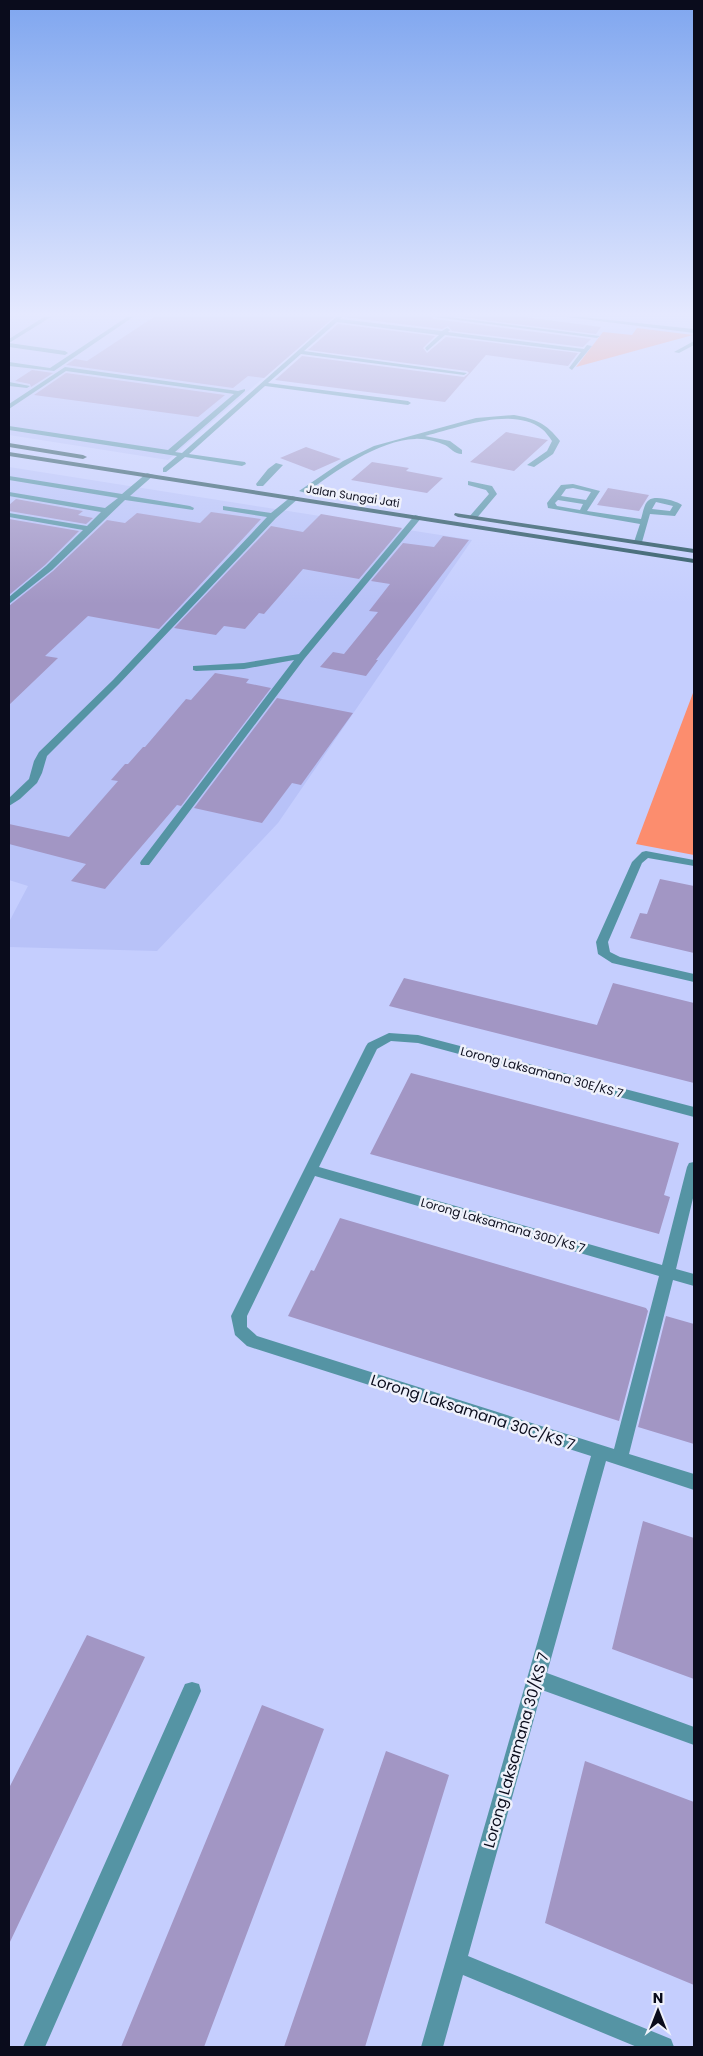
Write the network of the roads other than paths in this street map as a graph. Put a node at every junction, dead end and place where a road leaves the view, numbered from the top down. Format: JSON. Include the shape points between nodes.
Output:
{"nodes":[{"id":1,"x":216,"y":413,"type":"edge"},
{"id":2,"x":230,"y":413,"type":"edge"},
{"id":3,"x":9,"y":428,"type":"edge"},
{"id":4,"x":414,"y":437,"type":"junction"},
{"id":5,"x":9,"y":445,"type":"edge"},
{"id":6,"x":459,"y":452,"type":"dead end"},
{"id":7,"x":169,"y":453,"type":"junction"},
{"id":8,"x":9,"y":454,"type":"edge"},
{"id":9,"x":183,"y":455,"type":"junction"},
{"id":10,"x":91,"y":458,"type":"dead end"},
{"id":11,"x":100,"y":459,"type":"dead end"},
{"id":12,"x":242,"y":464,"type":"dead end"},
{"id":13,"x":279,"y":465,"type":"dead end"},
{"id":14,"x":531,"y":465,"type":"dead end"},
{"id":15,"x":170,"y":470,"type":"joint"},
{"id":16,"x":150,"y":476,"type":"junction"},
{"id":17,"x":208,"y":476,"type":"dead end"},
{"id":18,"x":9,"y":478,"type":"edge"},
{"id":19,"x":471,"y":483,"type":"dead end"},
{"id":20,"x":260,"y":484,"type":"junction"},
{"id":21,"x":303,"y":491,"type":"junction"},
{"id":22,"x":9,"y":494,"type":"edge"},
{"id":23,"x":124,"y":497,"type":"junction"},
{"id":24,"x":556,"y":497,"type":"junction"},
{"id":25,"x":295,"y":498,"type":"junction"},
{"id":26,"x":360,"y":500,"type":"dead end"},
{"id":27,"x":589,"y":502,"type":"junction"},
{"id":28,"x":190,"y":508,"type":"dead end"},
{"id":29,"x":226,"y":508,"type":"dead end"},
{"id":30,"x":426,"y":510,"type":"dead end"},
{"id":31,"x":107,"y":511,"type":"junction"},
{"id":32,"x":582,"y":512,"type":"junction"},
{"id":33,"x":647,"y":512,"type":"dead end"},
{"id":34,"x":417,"y":513,"type":"junction"},
{"id":35,"x":445,"y":513,"type":"dead end"},
{"id":36,"x":9,"y":515,"type":"edge"},
{"id":37,"x":273,"y":516,"type":"junction"},
{"id":38,"x":473,"y":517,"type":"junction"},
{"id":39,"x":644,"y":522,"type":"junction"},
{"id":40,"x":90,"y":529,"type":"junction"},
{"id":41,"x":638,"y":542,"type":"junction"},
{"id":42,"x":694,"y":551,"type":"edge"},
{"id":43,"x":694,"y":561,"type":"edge"},
{"id":44,"x":9,"y":601,"type":"edge"},
{"id":45,"x":302,"y":656,"type":"junction"},
{"id":46,"x":196,"y":668,"type":"dead end"},
{"id":47,"x":9,"y":803,"type":"edge"},
{"id":48,"x":145,"y":862,"type":"dead end"},
{"id":49,"x":694,"y":863,"type":"edge"},
{"id":50,"x":694,"y":978,"type":"edge"},
{"id":51,"x":694,"y":1112,"type":"edge"},
{"id":52,"x":694,"y":1167,"type":"edge"},
{"id":53,"x":311,"y":1170,"type":"junction"},
{"id":54,"x":668,"y":1273,"type":"junction"},
{"id":55,"x":694,"y":1280,"type":"edge"},
{"id":56,"x":600,"y":1452,"type":"junction"},
{"id":57,"x":620,"y":1459,"type":"junction"},
{"id":58,"x":694,"y":1482,"type":"edge"},
{"id":59,"x":536,"y":1678,"type":"junction"},
{"id":60,"x":192,"y":1691,"type":"dead end"},
{"id":61,"x":694,"y":1736,"type":"edge"},
{"id":62,"x":456,"y":1962,"type":"junction"},
{"id":63,"x":34,"y":2047,"type":"edge"},
{"id":64,"x":432,"y":2047,"type":"edge"},
{"id":65,"x":663,"y":2047,"type":"edge"}],
"edges":[{"from":1,"to":7,"type":"street"},
{"from":2,"to":9,"type":"street"},
{"from":3,"to":7,"type":"street"},
{"from":4,"to":6,"type":"street","via":[[447,443]]},
{"from":4,"to":14,"type":"street","via":[[483,418],[526,420],[547,430],[556,441],[550,452]]},
{"from":4,"to":21,"type":"street","via":[[361,454]]},
{"from":5,"to":10,"type":"main road"},
{"from":7,"to":9,"type":"street"},
{"from":8,"to":16,"type":"main road","name":"Jalan Sungai Jati"},
{"from":9,"to":12,"type":"street"},
{"from":9,"to":15,"type":"street"},
{"from":11,"to":15,"type":"main road"},
{"from":13,"to":20,"type":"street"},
{"from":16,"to":23,"type":"street"},
{"from":16,"to":25,"type":"main road","name":"Jalan Sungai Jati"},
{"from":17,"to":20,"type":"main road","name":"Jalan Sungai Jati"},
{"from":18,"to":23,"type":"street"},
{"from":19,"to":38,"type":"street","via":[[489,488],[493,494]]},
{"from":20,"to":21,"type":"main road","name":"Jalan Sungai Jati"},
{"from":21,"to":26,"type":"main road","name":"Jalan Sungai Jati"},
{"from":22,"to":31,"type":"street"},
{"from":23,"to":28,"type":"street"},
{"from":23,"to":31,"type":"street"},
{"from":24,"to":27,"type":"street"},
{"from":24,"to":27,"type":"street","via":[[568,486],[596,491]]},
{"from":24,"to":32,"type":"street","via":[[550,506]]},
{"from":25,"to":34,"type":"main road","name":"Jalan Sungai Jati"},
{"from":25,"to":37,"type":"street"},
{"from":27,"to":32,"type":"street"},
{"from":29,"to":37,"type":"street"},
{"from":30,"to":34,"type":"main road","name":"Jalan Sungai Jati"},
{"from":31,"to":40,"type":"street"},
{"from":32,"to":39,"type":"street"},
{"from":33,"to":39,"type":"street"},
{"from":34,"to":43,"type":"main road","name":"Jalan Sungai Jati"},
{"from":34,"to":45,"type":"street"},
{"from":35,"to":38,"type":"main road"},
{"from":36,"to":40,"type":"street"},
{"from":37,"to":47,"type":"street","via":[[43,754],[37,762],[37,774]]},
{"from":38,"to":41,"type":"main road"},
{"from":39,"to":41,"type":"street"},
{"from":40,"to":44,"type":"street"},
{"from":41,"to":42,"type":"main road"},
{"from":45,"to":46,"type":"street","via":[[244,666]]},
{"from":45,"to":48,"type":"street"},
{"from":49,"to":50,"type":"street","via":[[646,854],[637,862],[602,942],[604,954],[616,960]]},
{"from":51,"to":53,"type":"street","name":"Lorong Laksamana 30E/KS 7","via":[[418,1039],[389,1037],[372,1046]]},
{"from":52,"to":54,"type":"street"},
{"from":53,"to":54,"type":"street","name":"Lorong Laksamana 30D/KS 7"},
{"from":53,"to":56,"type":"street","name":"Lorong Laksamana 30C/KS 7","via":[[239,1316],[240,1330],[252,1341]]},
{"from":54,"to":55,"type":"street","name":"Lorong Laksamana 30D/KS 7"},
{"from":54,"to":57,"type":"street"},
{"from":56,"to":57,"type":"street","name":"Lorong Laksamana 30C/KS 7"},
{"from":56,"to":59,"type":"street","name":"Lorong Laksamana 30/KS 7"},
{"from":57,"to":58,"type":"street","name":"Lorong Laksamana 30C/KS 7"},
{"from":59,"to":61,"type":"street"},
{"from":59,"to":62,"type":"street","name":"Lorong Laksamana 30/KS 7"},
{"from":60,"to":63,"type":"street"},
{"from":62,"to":64,"type":"street","name":"Lorong Laksamana 30/KS 7"},
{"from":62,"to":65,"type":"street"}]}
